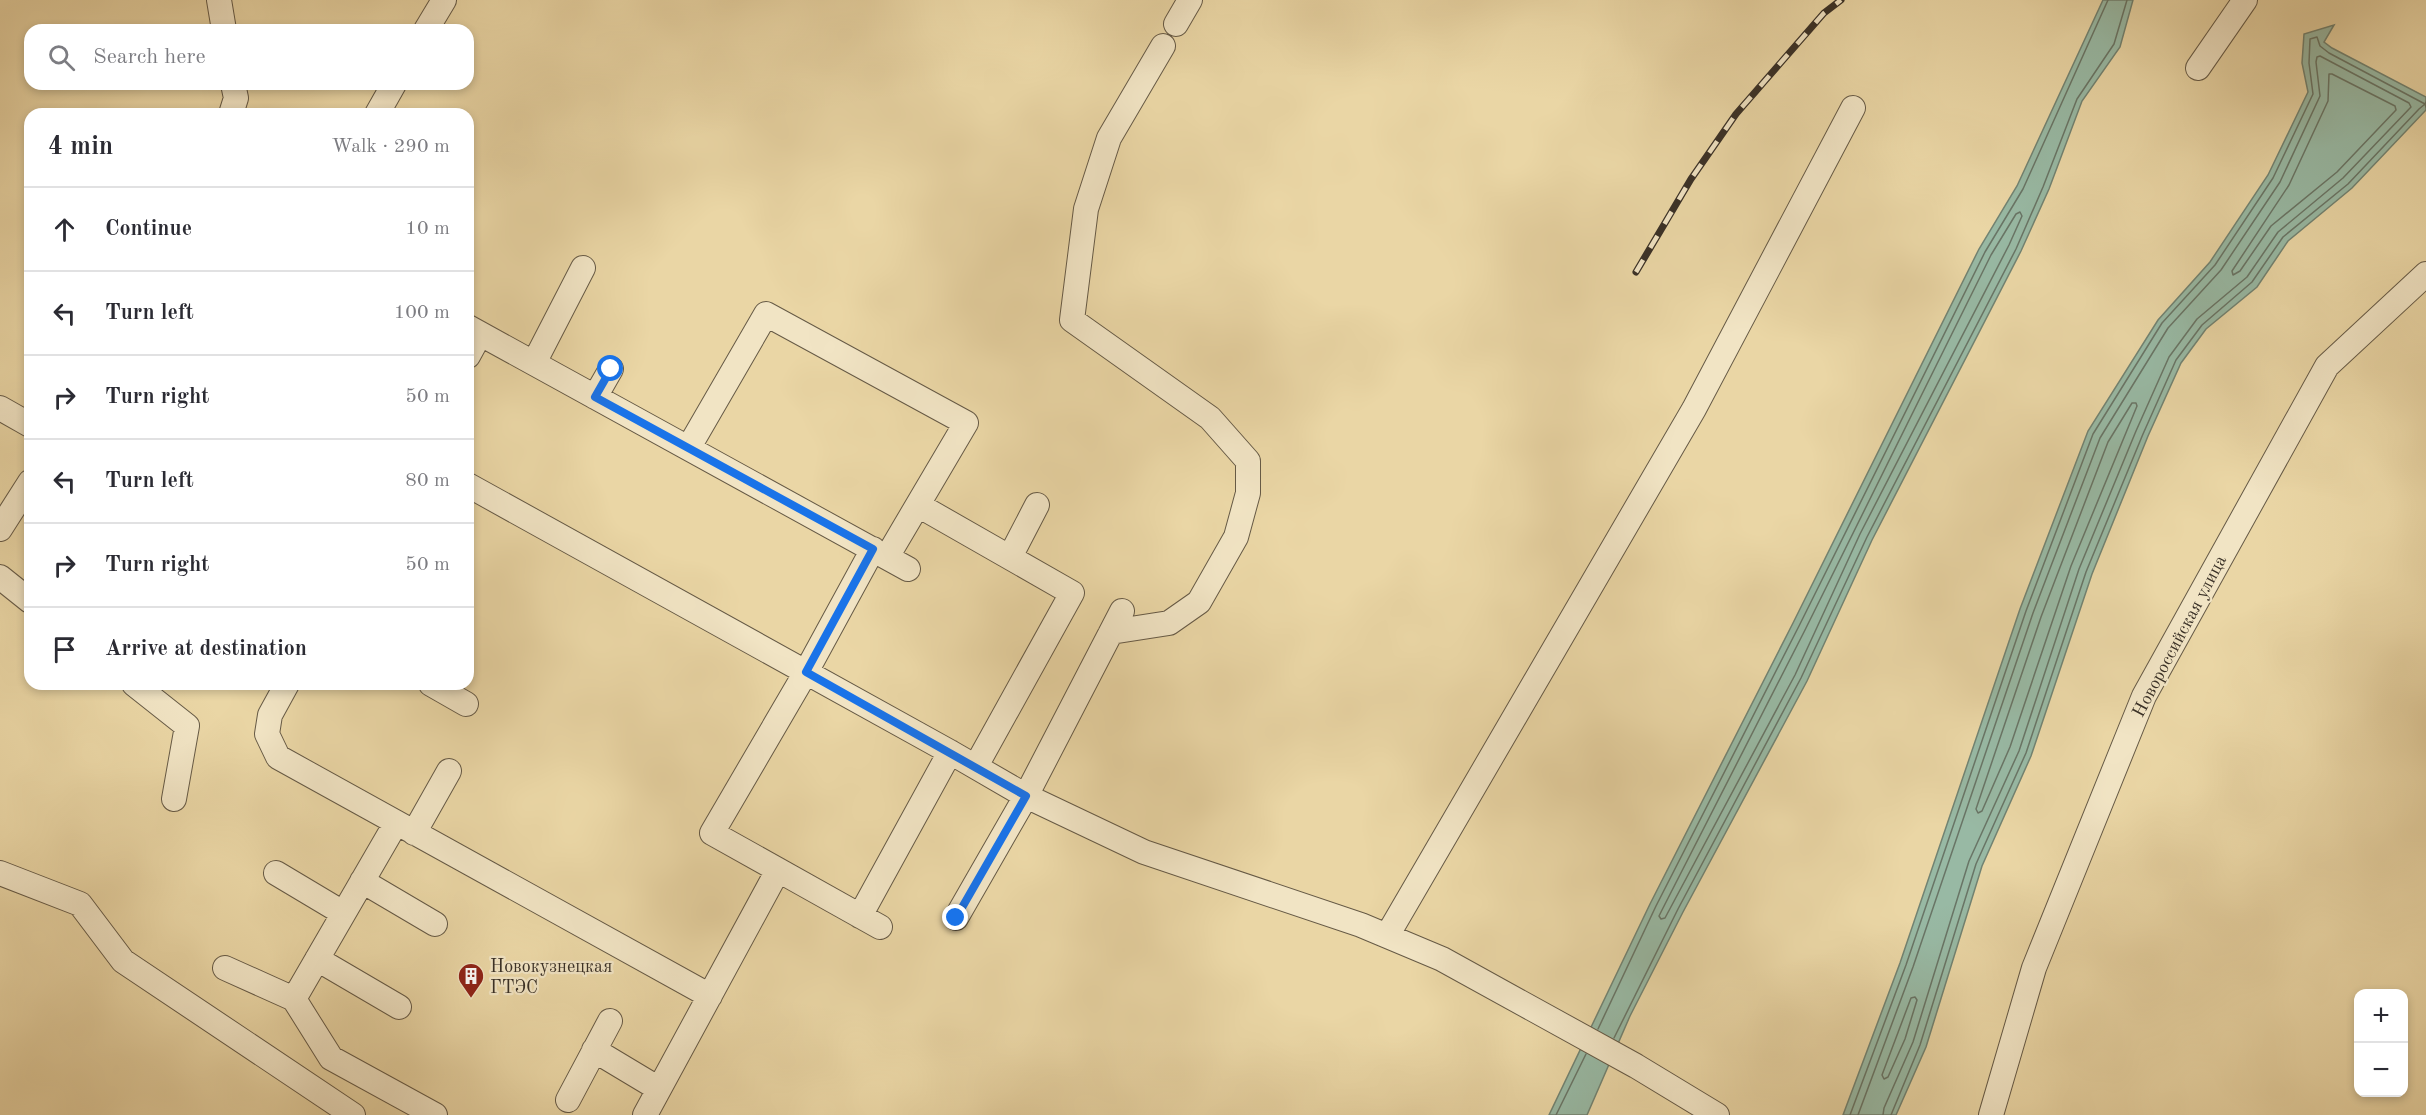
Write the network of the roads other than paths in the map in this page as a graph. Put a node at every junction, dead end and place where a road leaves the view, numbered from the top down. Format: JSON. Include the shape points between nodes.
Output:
{"nodes":[{"id":1,"x":219,"y":0,"type":"edge"},
{"id":2,"x":444,"y":0,"type":"edge"},
{"id":3,"x":1190,"y":0,"type":"edge"},
{"id":4,"x":2245,"y":0,"type":"edge"},
{"id":5,"x":223,"y":24,"type":"edge"},
{"id":6,"x":430,"y":24,"type":"edge"},
{"id":7,"x":1176,"y":24,"type":"dead end"},
{"id":8,"x":1163,"y":46,"type":"dead end"},
{"id":9,"x":2198,"y":68,"type":"dead end"},
{"id":10,"x":234,"y":90,"type":"edge"},
{"id":11,"x":391,"y":90,"type":"edge"},
{"id":12,"x":233,"y":108,"type":"edge"},
{"id":13,"x":380,"y":108,"type":"edge"},
{"id":14,"x":1853,"y":108,"type":"dead end"},
{"id":15,"x":583,"y":268,"type":"dead end"},
{"id":16,"x":2426,"y":274,"type":"edge"},
{"id":17,"x":474,"y":330,"type":"edge"},
{"id":18,"x":534,"y":363,"type":"junction"},
{"id":19,"x":611,"y":369,"type":"dead end"},
{"id":20,"x":595,"y":397,"type":"junction"},
{"id":21,"x":0,"y":408,"type":"edge"},
{"id":22,"x":24,"y":422,"type":"edge"},
{"id":23,"x":688,"y":447,"type":"junction"},
{"id":24,"x":474,"y":488,"type":"edge"},
{"id":25,"x":24,"y":491,"type":"edge"},
{"id":26,"x":918,"y":505,"type":"junction"},
{"id":27,"x":1037,"y":505,"type":"dead end"},
{"id":28,"x":0,"y":529,"type":"edge"},
{"id":29,"x":1010,"y":557,"type":"junction"},
{"id":30,"x":889,"y":559,"type":"junction"},
{"id":31,"x":0,"y":577,"type":"edge"},
{"id":32,"x":24,"y":596,"type":"edge"},
{"id":33,"x":806,"y":672,"type":"junction"},
{"id":34,"x":142,"y":690,"type":"edge"},
{"id":35,"x":284,"y":690,"type":"edge"},
{"id":36,"x":442,"y":690,"type":"edge"},
{"id":37,"x":466,"y":704,"type":"dead end"},
{"id":38,"x":950,"y":752,"type":"junction"},
{"id":39,"x":976,"y":766,"type":"junction"},
{"id":40,"x":449,"y":771,"type":"dead end"},
{"id":41,"x":1026,"y":796,"type":"junction"},
{"id":42,"x":174,"y":799,"type":"dead end"},
{"id":43,"x":405,"y":828,"type":"junction"},
{"id":44,"x":778,"y":870,"type":"junction"},
{"id":45,"x":0,"y":873,"type":"edge"},
{"id":46,"x":276,"y":873,"type":"dead end"},
{"id":47,"x":362,"y":881,"type":"junction"},
{"id":48,"x":343,"y":913,"type":"junction"},
{"id":49,"x":956,"y":918,"type":"dead end"},
{"id":50,"x":435,"y":924,"type":"dead end"},
{"id":51,"x":1388,"y":936,"type":"junction"},
{"id":52,"x":317,"y":958,"type":"junction"},
{"id":53,"x":225,"y":968,"type":"dead end"},
{"id":54,"x":710,"y":996,"type":"junction"},
{"id":55,"x":294,"y":999,"type":"junction"},
{"id":56,"x":399,"y":1007,"type":"dead end"},
{"id":57,"x":610,"y":1021,"type":"dead end"},
{"id":58,"x":594,"y":1050,"type":"junction"},
{"id":59,"x":659,"y":1089,"type":"junction"},
{"id":60,"x":568,"y":1101,"type":"dead end"},
{"id":61,"x":353,"y":1115,"type":"edge"},
{"id":62,"x":435,"y":1115,"type":"edge"},
{"id":63,"x":645,"y":1115,"type":"edge"},
{"id":64,"x":1717,"y":1115,"type":"edge"},
{"id":65,"x":1991,"y":1115,"type":"edge"}],
"edges":[{"from":1,"to":5,"type":"street"},
{"from":2,"to":6,"type":"street"},
{"from":3,"to":7,"type":"street"},
{"from":4,"to":9,"type":"street"},
{"from":8,"to":41,"type":"street","via":[[1109,138],[1086,209],[1072,320],[1209,418],[1248,461],[1248,493],[1236,537],[1199,602],[1169,623],[1116,621]]},
{"from":10,"to":12,"type":"street"},
{"from":11,"to":13,"type":"street"},
{"from":14,"to":51,"type":"street","via":[[1694,409]]},
{"from":15,"to":18,"type":"street"},
{"from":16,"to":65,"type":"street","name":"Новороссийская улица","via":[[2326,366],[2144,696],[2034,968]]},
{"from":17,"to":18,"type":"street"},
{"from":18,"to":20,"type":"street"},
{"from":19,"to":20,"type":"street"},
{"from":20,"to":23,"type":"street"},
{"from":21,"to":22,"type":"street"},
{"from":23,"to":26,"type":"street","via":[[766,314],[966,423]]},
{"from":23,"to":30,"type":"street"},
{"from":24,"to":33,"type":"street"},
{"from":25,"to":28,"type":"street"},
{"from":26,"to":29,"type":"street"},
{"from":26,"to":30,"type":"street"},
{"from":27,"to":29,"type":"street"},
{"from":29,"to":39,"type":"street","via":[[1071,593]]},
{"from":30,"to":33,"type":"street"},
{"from":31,"to":32,"type":"street"},
{"from":33,"to":38,"type":"street"},
{"from":33,"to":44,"type":"street","via":[[712,833]]},
{"from":34,"to":42,"type":"street","via":[[188,726]]},
{"from":35,"to":43,"type":"street","via":[[270,715],[267,734],[278,758]]},
{"from":36,"to":37,"type":"street"},
{"from":38,"to":39,"type":"street"},
{"from":38,"to":44,"type":"street","via":[[870,921]]},
{"from":39,"to":41,"type":"street"},
{"from":40,"to":43,"type":"street"},
{"from":41,"to":49,"type":"street"},
{"from":41,"to":51,"type":"street","via":[[1144,852]]},
{"from":43,"to":47,"type":"street"},
{"from":43,"to":54,"type":"street"},
{"from":44,"to":54,"type":"street"},
{"from":45,"to":61,"type":"street","via":[[80,904],[123,961]]},
{"from":46,"to":48,"type":"street"},
{"from":47,"to":48,"type":"street"},
{"from":47,"to":50,"type":"street"},
{"from":48,"to":52,"type":"street"},
{"from":51,"to":64,"type":"street","via":[[1442,959]]},
{"from":52,"to":55,"type":"street"},
{"from":52,"to":56,"type":"street"},
{"from":53,"to":55,"type":"street"},
{"from":54,"to":59,"type":"street"},
{"from":55,"to":62,"type":"street","via":[[331,1058]]},
{"from":57,"to":58,"type":"street"},
{"from":58,"to":59,"type":"street"},
{"from":58,"to":60,"type":"street"},
{"from":59,"to":63,"type":"street"}]}
